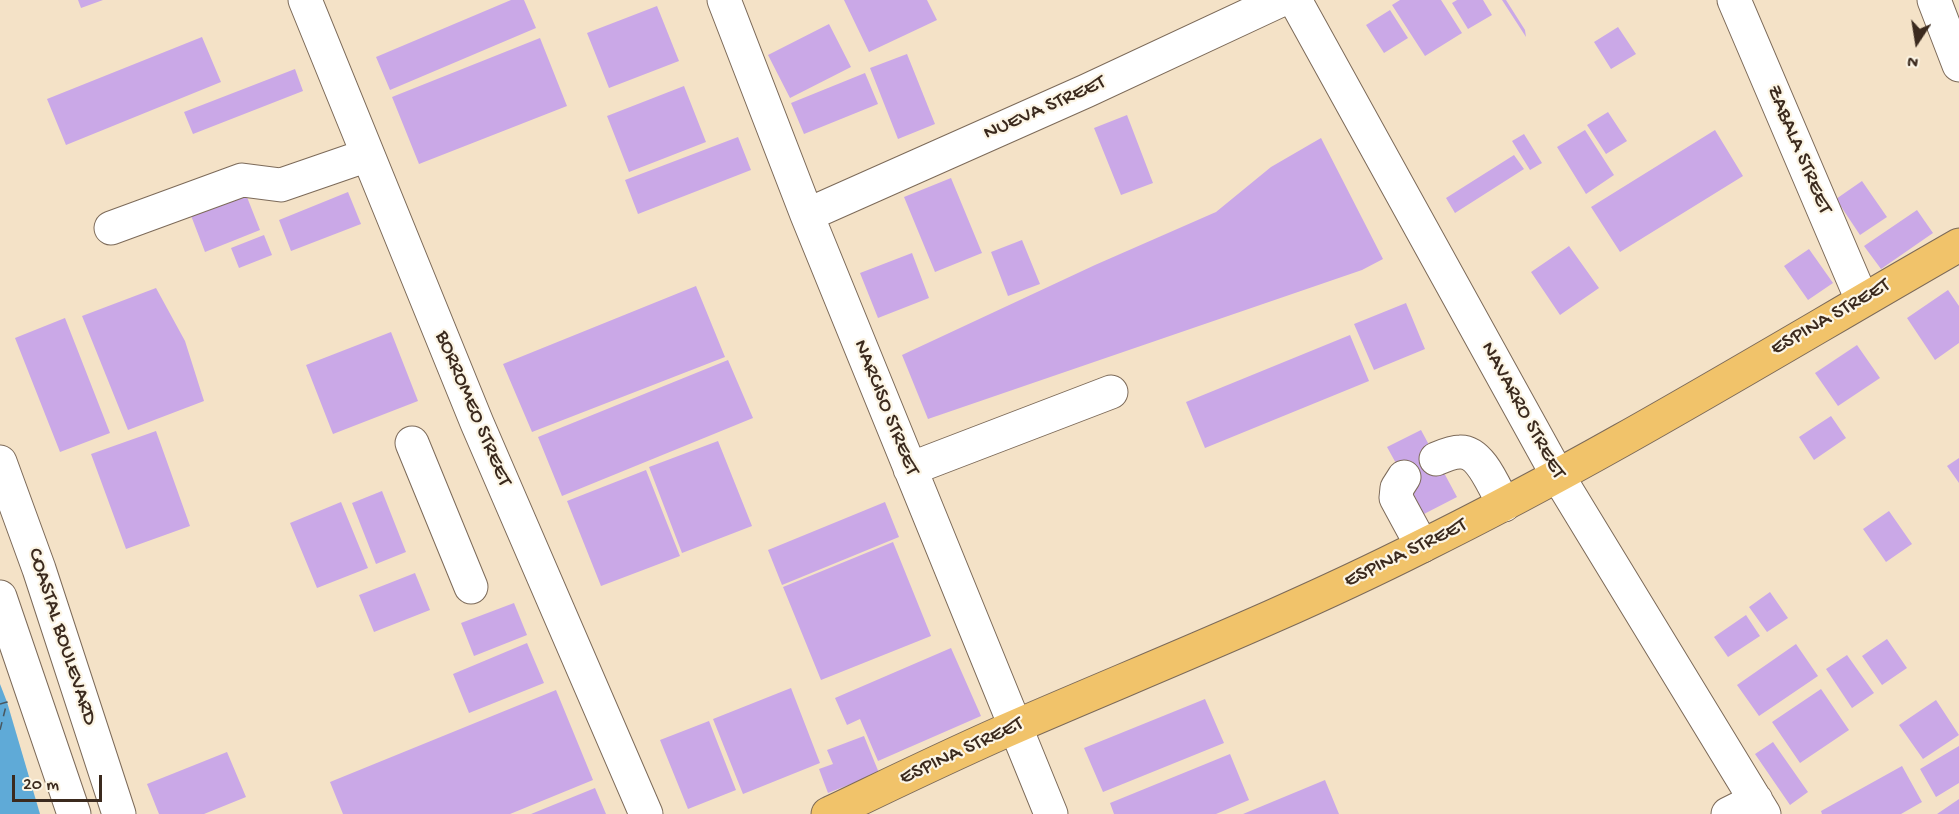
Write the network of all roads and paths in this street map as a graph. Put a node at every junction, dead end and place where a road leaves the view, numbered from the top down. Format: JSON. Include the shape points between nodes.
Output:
{"nodes":[{"id":1,"x":305,"y":0,"type":"edge"},
{"id":2,"x":724,"y":0,"type":"edge"},
{"id":3,"x":1281,"y":0,"type":"edge"},
{"id":4,"x":1295,"y":0,"type":"edge"},
{"id":5,"x":1734,"y":0,"type":"edge"},
{"id":6,"x":1934,"y":0,"type":"edge"},
{"id":7,"x":1959,"y":65,"type":"edge"},
{"id":8,"x":368,"y":155,"type":"junction"},
{"id":9,"x":807,"y":215,"type":"junction"},
{"id":10,"x":111,"y":228,"type":"dead end"},
{"id":11,"x":1959,"y":245,"type":"edge"},
{"id":12,"x":1862,"y":300,"type":"junction"},
{"id":13,"x":1111,"y":393,"type":"dead end"},
{"id":14,"x":412,"y":443,"type":"dead end"},
{"id":15,"x":1436,"y":459,"type":"dead end"},
{"id":16,"x":0,"y":462,"type":"edge"},
{"id":17,"x":910,"y":469,"type":"junction"},
{"id":18,"x":1558,"y":476,"type":"junction"},
{"id":19,"x":1404,"y":477,"type":"dead end"},
{"id":20,"x":1504,"y":505,"type":"junction"},
{"id":21,"x":1422,"y":546,"type":"junction"},
{"id":22,"x":39,"y":569,"type":"junction"},
{"id":23,"x":0,"y":580,"type":"edge"},
{"id":24,"x":471,"y":588,"type":"dead end"},
{"id":25,"x":0,"y":597,"type":"edge"},
{"id":26,"x":1015,"y":727,"type":"junction"},
{"id":27,"x":1749,"y":809,"type":"edge"},
{"id":28,"x":74,"y":814,"type":"edge"},
{"id":29,"x":119,"y":814,"type":"edge"},
{"id":30,"x":646,"y":814,"type":"edge"},
{"id":31,"x":828,"y":814,"type":"edge"},
{"id":32,"x":1050,"y":814,"type":"edge"}],
"edges":[{"from":1,"to":8,"type":"street","name":"BORROMEO STREET"},
{"from":2,"to":9,"type":"street","name":"NARCISO STREET"},
{"from":3,"to":9,"type":"street","name":"NUEVA STREET"},
{"from":4,"to":18,"type":"street","name":"NAVARRO STREET"},
{"from":5,"to":12,"type":"street","name":"ZABALA STREET"},
{"from":6,"to":7,"type":"street"},
{"from":8,"to":10,"type":"street","via":[[281,185],[242,180]]},
{"from":8,"to":30,"type":"street","name":"BORROMEO STREET","via":[[477,423]]},
{"from":9,"to":17,"type":"street","name":"NARCISO STREET"},
{"from":11,"to":12,"type":"main road","name":"ESPINA STREET"},
{"from":12,"to":18,"type":"main road","name":"ESPINA STREET"},
{"from":13,"to":17,"type":"street"},
{"from":14,"to":24,"type":"street"},
{"from":15,"to":20,"type":"street","via":[[1460,452],[1472,454]]},
{"from":16,"to":22,"type":"street","name":"COASTAL BOULEVARD"},
{"from":17,"to":26,"type":"street","name":"NARCISO STREET"},
{"from":18,"to":20,"type":"main road","name":"ESPINA STREET"},
{"from":18,"to":27,"type":"street","name":"NAVARRO STREET"},
{"from":19,"to":21,"type":"street","via":[[1396,498]]},
{"from":20,"to":21,"type":"main road","name":"ESPINA STREET"},
{"from":21,"to":26,"type":"main road","name":"ESPINA STREET","via":[[1335,590]]},
{"from":22,"to":23,"type":"street"},
{"from":22,"to":29,"type":"street","name":"COASTAL BOULEVARD"},
{"from":25,"to":28,"type":"street","name":"COASTAL BOULEVARD"},
{"from":26,"to":31,"type":"main road","name":"ESPINA STREET"},
{"from":26,"to":32,"type":"street","name":"NARCISO STREET"}]}
